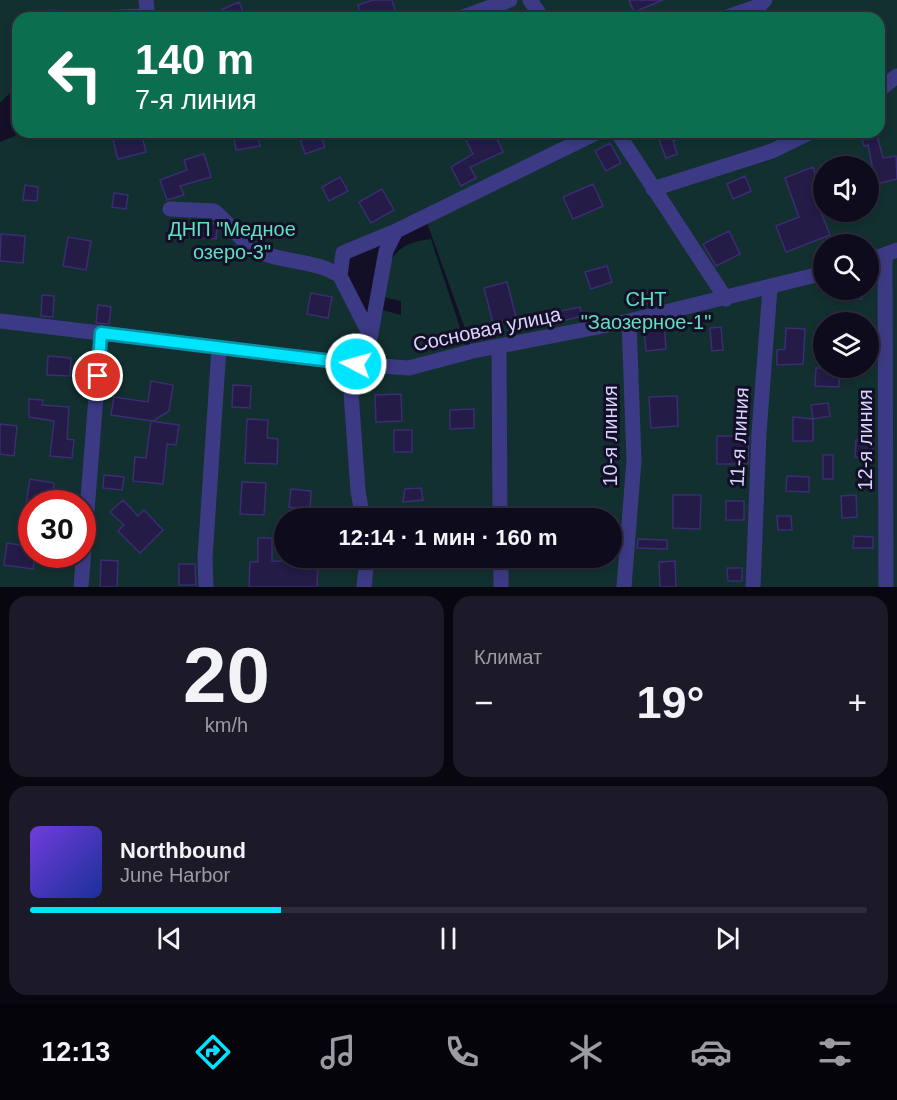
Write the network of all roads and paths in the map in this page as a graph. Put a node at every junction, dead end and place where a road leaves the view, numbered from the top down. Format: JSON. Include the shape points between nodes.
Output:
{"nodes":[{"id":1,"x":510,"y":0,"type":"edge"},
{"id":2,"x":765,"y":0,"type":"edge"},
{"id":3,"x":477,"y":12,"type":"edge"},
{"id":4,"x":742,"y":12,"type":"edge"},
{"id":5,"x":897,"y":76,"type":"edge"},
{"id":6,"x":885,"y":85,"type":"edge"},
{"id":7,"x":586,"y":138,"type":"edge"},
{"id":8,"x":621,"y":138,"type":"edge"},
{"id":9,"x":799,"y":138,"type":"edge"},
{"id":10,"x":653,"y":189,"type":"junction"},
{"id":11,"x":170,"y":209,"type":"dead end"},
{"id":12,"x":396,"y":231,"type":"junction"},
{"id":13,"x":891,"y":253,"type":"edge"},
{"id":14,"x":340,"y":276,"type":"junction"},
{"id":15,"x":813,"y":276,"type":"edge"},
{"id":16,"x":770,"y":288,"type":"junction"},
{"id":17,"x":726,"y":299,"type":"junction"},
{"id":18,"x":0,"y":321,"type":"edge"},
{"id":19,"x":630,"y":321,"type":"junction"},
{"id":20,"x":101,"y":333,"type":"junction"},
{"id":21,"x":369,"y":333,"type":"junction"},
{"id":22,"x":499,"y":346,"type":"junction"},
{"id":23,"x":219,"y":348,"type":"junction"},
{"id":24,"x":358,"y":364,"type":"junction"},
{"id":25,"x":361,"y":508,"type":"edge"},
{"id":26,"x":501,"y":508,"type":"edge"},
{"id":27,"x":366,"y":568,"type":"edge"},
{"id":28,"x":501,"y":568,"type":"edge"},
{"id":29,"x":81,"y":587,"type":"edge"},
{"id":30,"x":206,"y":587,"type":"edge"},
{"id":31,"x":364,"y":587,"type":"edge"},
{"id":32,"x":501,"y":587,"type":"edge"},
{"id":33,"x":624,"y":587,"type":"edge"},
{"id":34,"x":753,"y":587,"type":"edge"},
{"id":35,"x":886,"y":587,"type":"edge"}],
"edges":[{"from":1,"to":3,"type":"street"},
{"from":2,"to":4,"type":"street"},
{"from":5,"to":6,"type":"street"},
{"from":7,"to":12,"type":"street"},
{"from":8,"to":10,"type":"street"},
{"from":9,"to":10,"type":"street","via":[[772,151]]},
{"from":10,"to":17,"type":"street"},
{"from":11,"to":14,"type":"street","via":[[214,211],[257,251],[326,267]]},
{"from":12,"to":14,"type":"street","via":[[343,253]]},
{"from":12,"to":21,"type":"street","via":[[386,251]]},
{"from":13,"to":35,"type":"street","name":"12-я линия"},
{"from":14,"to":21,"type":"street"},
{"from":15,"to":16,"type":"street","name":"Сосновая улица"},
{"from":16,"to":17,"type":"street","name":"Сосновая улица"},
{"from":16,"to":34,"type":"street","name":"11-я линия"},
{"from":17,"to":19,"type":"street","name":"Сосновая улица"},
{"from":18,"to":20,"type":"street","name":"Сосновая улица"},
{"from":19,"to":22,"type":"street","name":"Сосновая улица"},
{"from":19,"to":33,"type":"street","name":"10-я линия","via":[[634,460]]},
{"from":20,"to":23,"type":"street","name":"Сосновая улица"},
{"from":20,"to":29,"type":"street"},
{"from":21,"to":24,"type":"street"},
{"from":22,"to":24,"type":"street","name":"Сосновая улица","via":[[409,368]]},
{"from":22,"to":26,"type":"street"},
{"from":23,"to":24,"type":"street","name":"Сосновая улица"},
{"from":23,"to":30,"type":"street"},
{"from":24,"to":25,"type":"street"},
{"from":27,"to":31,"type":"street"},
{"from":28,"to":32,"type":"street"}]}
